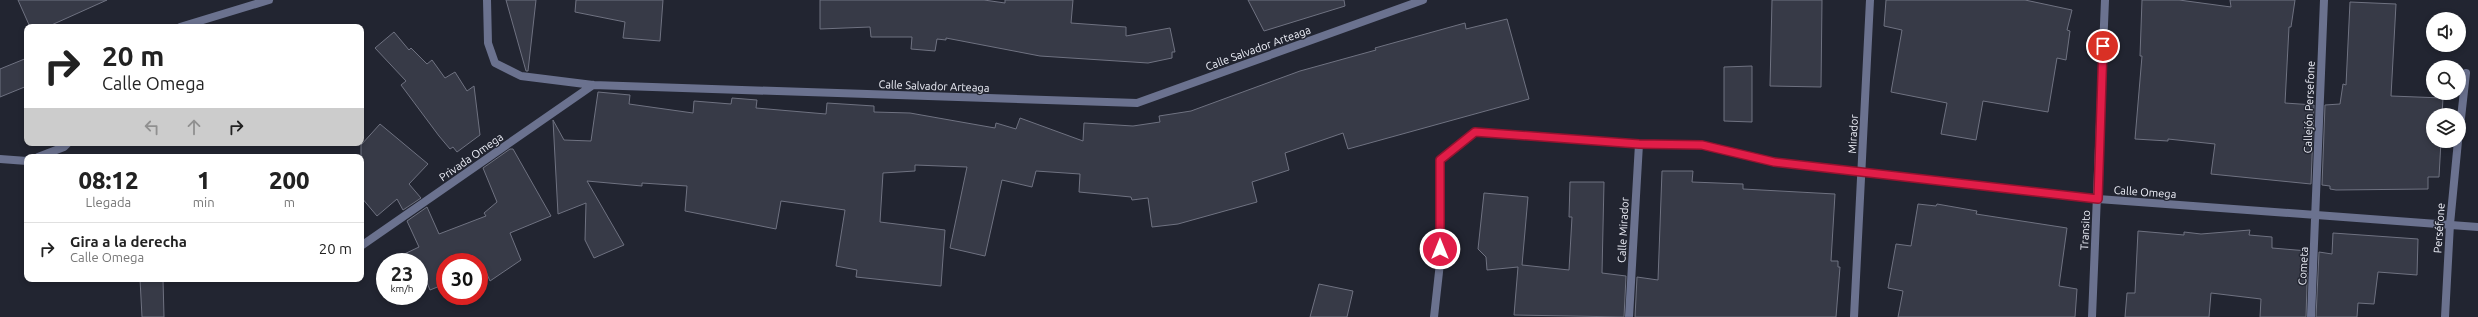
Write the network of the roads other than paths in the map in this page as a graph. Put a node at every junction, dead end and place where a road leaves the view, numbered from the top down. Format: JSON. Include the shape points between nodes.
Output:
{"nodes":[{"id":1,"x":269,"y":0,"type":"edge"},
{"id":2,"x":487,"y":0,"type":"edge"},
{"id":3,"x":1423,"y":0,"type":"edge"},
{"id":4,"x":1870,"y":0,"type":"edge"},
{"id":5,"x":2105,"y":0,"type":"edge"},
{"id":6,"x":2324,"y":0,"type":"edge"},
{"id":7,"x":190,"y":24,"type":"edge"},
{"id":8,"x":593,"y":85,"type":"junction"},
{"id":9,"x":1639,"y":144,"type":"junction"},
{"id":10,"x":65,"y":146,"type":"edge"},
{"id":11,"x":2457,"y":148,"type":"edge"},
{"id":12,"x":46,"y":154,"type":"edge"},
{"id":13,"x":0,"y":159,"type":"edge"},
{"id":14,"x":24,"y":161,"type":"edge"},
{"id":15,"x":1862,"y":173,"type":"junction"},
{"id":16,"x":2098,"y":199,"type":"junction"},
{"id":17,"x":2317,"y":216,"type":"junction"},
{"id":18,"x":2450,"y":224,"type":"junction"},
{"id":19,"x":2478,"y":226,"type":"edge"},
{"id":20,"x":364,"y":244,"type":"edge"},
{"id":21,"x":1434,"y":317,"type":"edge"},
{"id":22,"x":1629,"y":317,"type":"edge"},
{"id":23,"x":1854,"y":317,"type":"edge"},
{"id":24,"x":2092,"y":317,"type":"edge"},
{"id":25,"x":2311,"y":317,"type":"edge"},
{"id":26,"x":2445,"y":317,"type":"edge"}],
"edges":[{"from":1,"to":7,"type":"street"},
{"from":2,"to":8,"type":"street","name":"Calle Salvador Arteaga","via":[[488,43],[495,63],[521,76]]},
{"from":3,"to":8,"type":"street","name":"Calle Salvador Arteaga","via":[[1138,103]]},
{"from":4,"to":15,"type":"street","name":"Mirador"},
{"from":5,"to":16,"type":"street","name":"Transito"},
{"from":6,"to":17,"type":"street","name":"Callejón Persefone"},
{"from":8,"to":20,"type":"street","name":"Privada Omega"},
{"from":9,"to":15,"type":"street","name":"Calle Omega","via":[[1702,145],[1774,162]]},
{"from":9,"to":21,"type":"street","name":"Calle Omega","via":[[1475,132],[1440,160],[1440,263]]},
{"from":9,"to":22,"type":"street","name":"Calle Mirador"},
{"from":10,"to":12,"type":"street"},
{"from":11,"to":18,"type":"street","name":"Perséfone"},
{"from":13,"to":14,"type":"street"},
{"from":15,"to":16,"type":"street","name":"Calle Omega"},
{"from":15,"to":23,"type":"street","name":"Mirador"},
{"from":16,"to":17,"type":"street","name":"Calle Omega"},
{"from":16,"to":24,"type":"street","name":"Transito"},
{"from":17,"to":18,"type":"street","name":"Calle Omega"},
{"from":17,"to":25,"type":"street","name":"Cometa"},
{"from":18,"to":19,"type":"street","name":"Calle Omega"},
{"from":18,"to":26,"type":"street","name":"Perséfone"}]}
